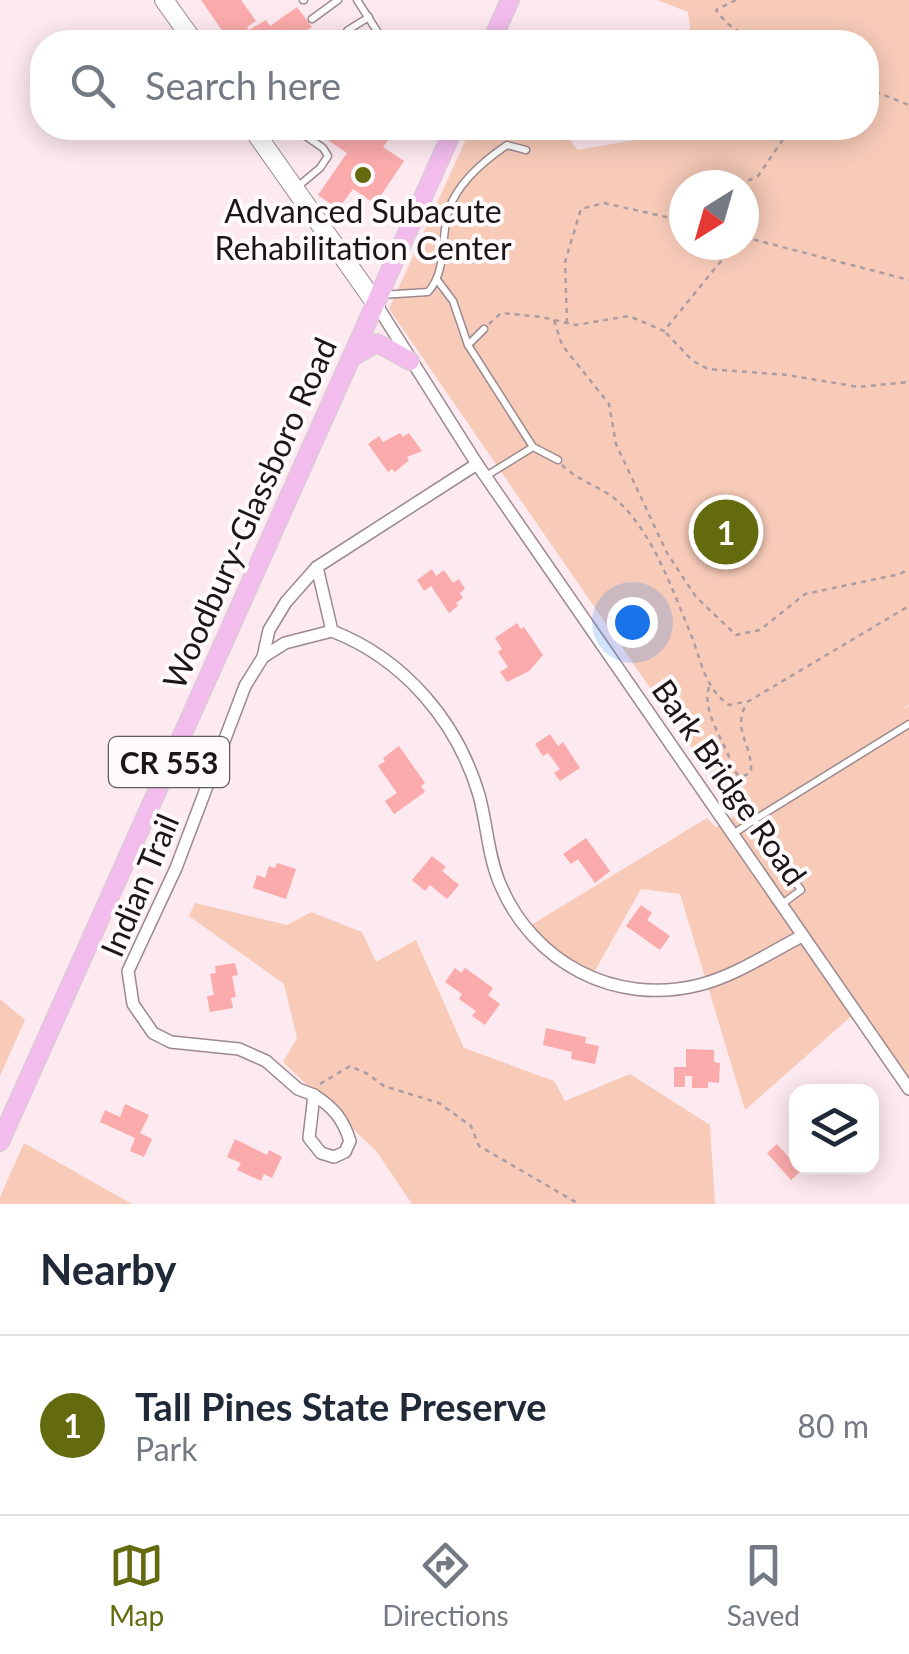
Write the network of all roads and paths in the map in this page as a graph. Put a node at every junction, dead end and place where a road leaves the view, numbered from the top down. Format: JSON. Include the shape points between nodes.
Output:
{"nodes":[{"id":1,"x":164,"y":0,"type":"edge"},
{"id":2,"x":338,"y":0,"type":"edge"},
{"id":3,"x":357,"y":0,"type":"edge"},
{"id":4,"x":510,"y":0,"type":"edge"},
{"id":5,"x":736,"y":0,"type":"edge"},
{"id":6,"x":368,"y":17,"type":"junction"},
{"id":7,"x":312,"y":19,"type":"dead end"},
{"id":8,"x":185,"y":30,"type":"edge"},
{"id":9,"x":348,"y":30,"type":"edge"},
{"id":10,"x":376,"y":30,"type":"edge"},
{"id":11,"x":496,"y":30,"type":"edge"},
{"id":12,"x":734,"y":30,"type":"edge"},
{"id":13,"x":879,"y":93,"type":"edge"},
{"id":14,"x":909,"y":105,"type":"edge"},
{"id":15,"x":261,"y":140,"type":"edge"},
{"id":16,"x":311,"y":140,"type":"edge"},
{"id":17,"x":449,"y":140,"type":"edge"},
{"id":18,"x":783,"y":140,"type":"edge"},
{"id":19,"x":526,"y":150,"type":"dead end"},
{"id":20,"x":759,"y":175,"type":"edge"},
{"id":21,"x":296,"y":188,"type":"junction"},
{"id":22,"x":669,"y":218,"type":"edge"},
{"id":23,"x":759,"y":241,"type":"edge"},
{"id":24,"x":722,"y":260,"type":"edge"},
{"id":25,"x":909,"y":280,"type":"edge"},
{"id":26,"x":438,"y":281,"type":"junction"},
{"id":27,"x":378,"y":300,"type":"junction"},
{"id":28,"x":554,"y":320,"type":"junction"},
{"id":29,"x":567,"y":323,"type":"junction"},
{"id":30,"x":484,"y":329,"type":"joint"},
{"id":31,"x":664,"y":330,"type":"junction"},
{"id":32,"x":468,"y":345,"type":"junction"},
{"id":33,"x":352,"y":357,"type":"junction"},
{"id":34,"x":410,"y":361,"type":"junction"},
{"id":35,"x":909,"y":382,"type":"edge"},
{"id":36,"x":533,"y":447,"type":"junction"},
{"id":37,"x":558,"y":460,"type":"joint"},
{"id":38,"x":477,"y":464,"type":"junction"},
{"id":39,"x":486,"y":476,"type":"junction"},
{"id":40,"x":317,"y":567,"type":"junction"},
{"id":41,"x":909,"y":568,"type":"edge"},
{"id":42,"x":909,"y":606,"type":"edge"},
{"id":43,"x":332,"y":632,"type":"junction"},
{"id":44,"x":263,"y":658,"type":"junction"},
{"id":45,"x":709,"y":685,"type":"junction"},
{"id":46,"x":749,"y":700,"type":"junction"},
{"id":47,"x":909,"y":724,"type":"edge"},
{"id":48,"x":754,"y":820,"type":"junction"},
{"id":49,"x":733,"y":834,"type":"junction"},
{"id":50,"x":782,"y":905,"type":"junction"},
{"id":51,"x":802,"y":936,"type":"junction"},
{"id":52,"x":909,"y":1090,"type":"edge"},
{"id":53,"x":312,"y":1092,"type":"junction"},
{"id":54,"x":0,"y":1142,"type":"edge"},
{"id":55,"x":579,"y":1204,"type":"edge"}],
"edges":[{"from":1,"to":8,"type":"street"},
{"from":2,"to":7,"type":"lane"},
{"from":3,"to":6,"type":"lane"},
{"from":4,"to":11,"type":"main road"},
{"from":5,"to":12,"type":"path","via":[[716,10]]},
{"from":6,"to":9,"type":"lane"},
{"from":6,"to":10,"type":"lane"},
{"from":13,"to":14,"type":"path"},
{"from":15,"to":21,"type":"street"},
{"from":16,"to":21,"type":"lane","via":[[328,156]]},
{"from":17,"to":27,"type":"main road","name":"Woodbury-Glassboro Road","number":"CR 553"},
{"from":18,"to":20,"type":"path"},
{"from":19,"to":26,"type":"lane","via":[[507,145],[482,162],[450,207]]},
{"from":21,"to":27,"type":"street"},
{"from":22,"to":29,"type":"path","via":[[604,203],[581,209],[565,262]]},
{"from":23,"to":25,"type":"path"},
{"from":24,"to":31,"type":"path"},
{"from":26,"to":27,"type":"lane","via":[[428,292]]},
{"from":26,"to":32,"type":"lane","via":[[453,301]]},
{"from":27,"to":33,"type":"main road","name":"Woodbury-Glassboro Road","number":"CR 553"},
{"from":27,"to":34,"type":"street","name":"Bark Bridge Road"},
{"from":28,"to":29,"type":"path"},
{"from":28,"to":30,"type":"path","via":[[500,313]]},
{"from":28,"to":41,"type":"path","via":[[562,345],[609,404],[616,444],[667,553],[696,598],[736,636],[760,630],[804,594]]},
{"from":29,"to":31,"type":"path","via":[[629,316]]},
{"from":30,"to":32,"type":"lane"},
{"from":31,"to":35,"type":"path","via":[[708,369],[858,387]]},
{"from":32,"to":36,"type":"lane"},
{"from":33,"to":34,"type":"main road","via":[[377,343]]},
{"from":33,"to":54,"type":"main road","name":"Woodbury-Glassboro Road","number":"CR 553"},
{"from":34,"to":38,"type":"street","name":"Bark Bridge Road"},
{"from":36,"to":37,"type":"lane"},
{"from":36,"to":39,"type":"lane"},
{"from":37,"to":45,"type":"path","via":[[619,502],[638,524]]},
{"from":38,"to":39,"type":"street","name":"Bark Bridge Road"},
{"from":38,"to":40,"type":"street","name":"Indian Trail"},
{"from":39,"to":49,"type":"street","name":"Bark Bridge Road"},
{"from":40,"to":43,"type":"street"},
{"from":40,"to":44,"type":"street","name":"Indian Trail","via":[[269,630]]},
{"from":42,"to":46,"type":"path"},
{"from":43,"to":44,"type":"street","via":[[285,643]]},
{"from":43,"to":51,"type":"street","via":[[383,657],[446,723],[472,775],[500,886],[530,932],[587,978],[636,988],[697,986]]},
{"from":44,"to":53,"type":"street","name":"Indian Trail","via":[[244,686],[176,868],[128,972],[130,990],[153,1033],[171,1042],[239,1049]]},
{"from":45,"to":46,"type":"path","via":[[729,705]]},
{"from":45,"to":46,"type":"path","via":[[710,713],[733,768],[744,776],[752,763],[738,724]]},
{"from":47,"to":48,"type":"lane"},
{"from":48,"to":49,"type":"lane"},
{"from":48,"to":50,"type":"lane","via":[[801,890]]},
{"from":49,"to":50,"type":"street","name":"Bark Bridge Road"},
{"from":50,"to":51,"type":"street","name":"Bark Bridge Road"},
{"from":51,"to":52,"type":"street","name":"Bark Bridge Road"},
{"from":53,"to":53,"type":"street","via":[[309,1138],[334,1157],[350,1141],[340,1115]]},
{"from":53,"to":55,"type":"path","via":[[350,1066],[384,1086],[439,1103],[471,1126],[478,1146]]}]}
